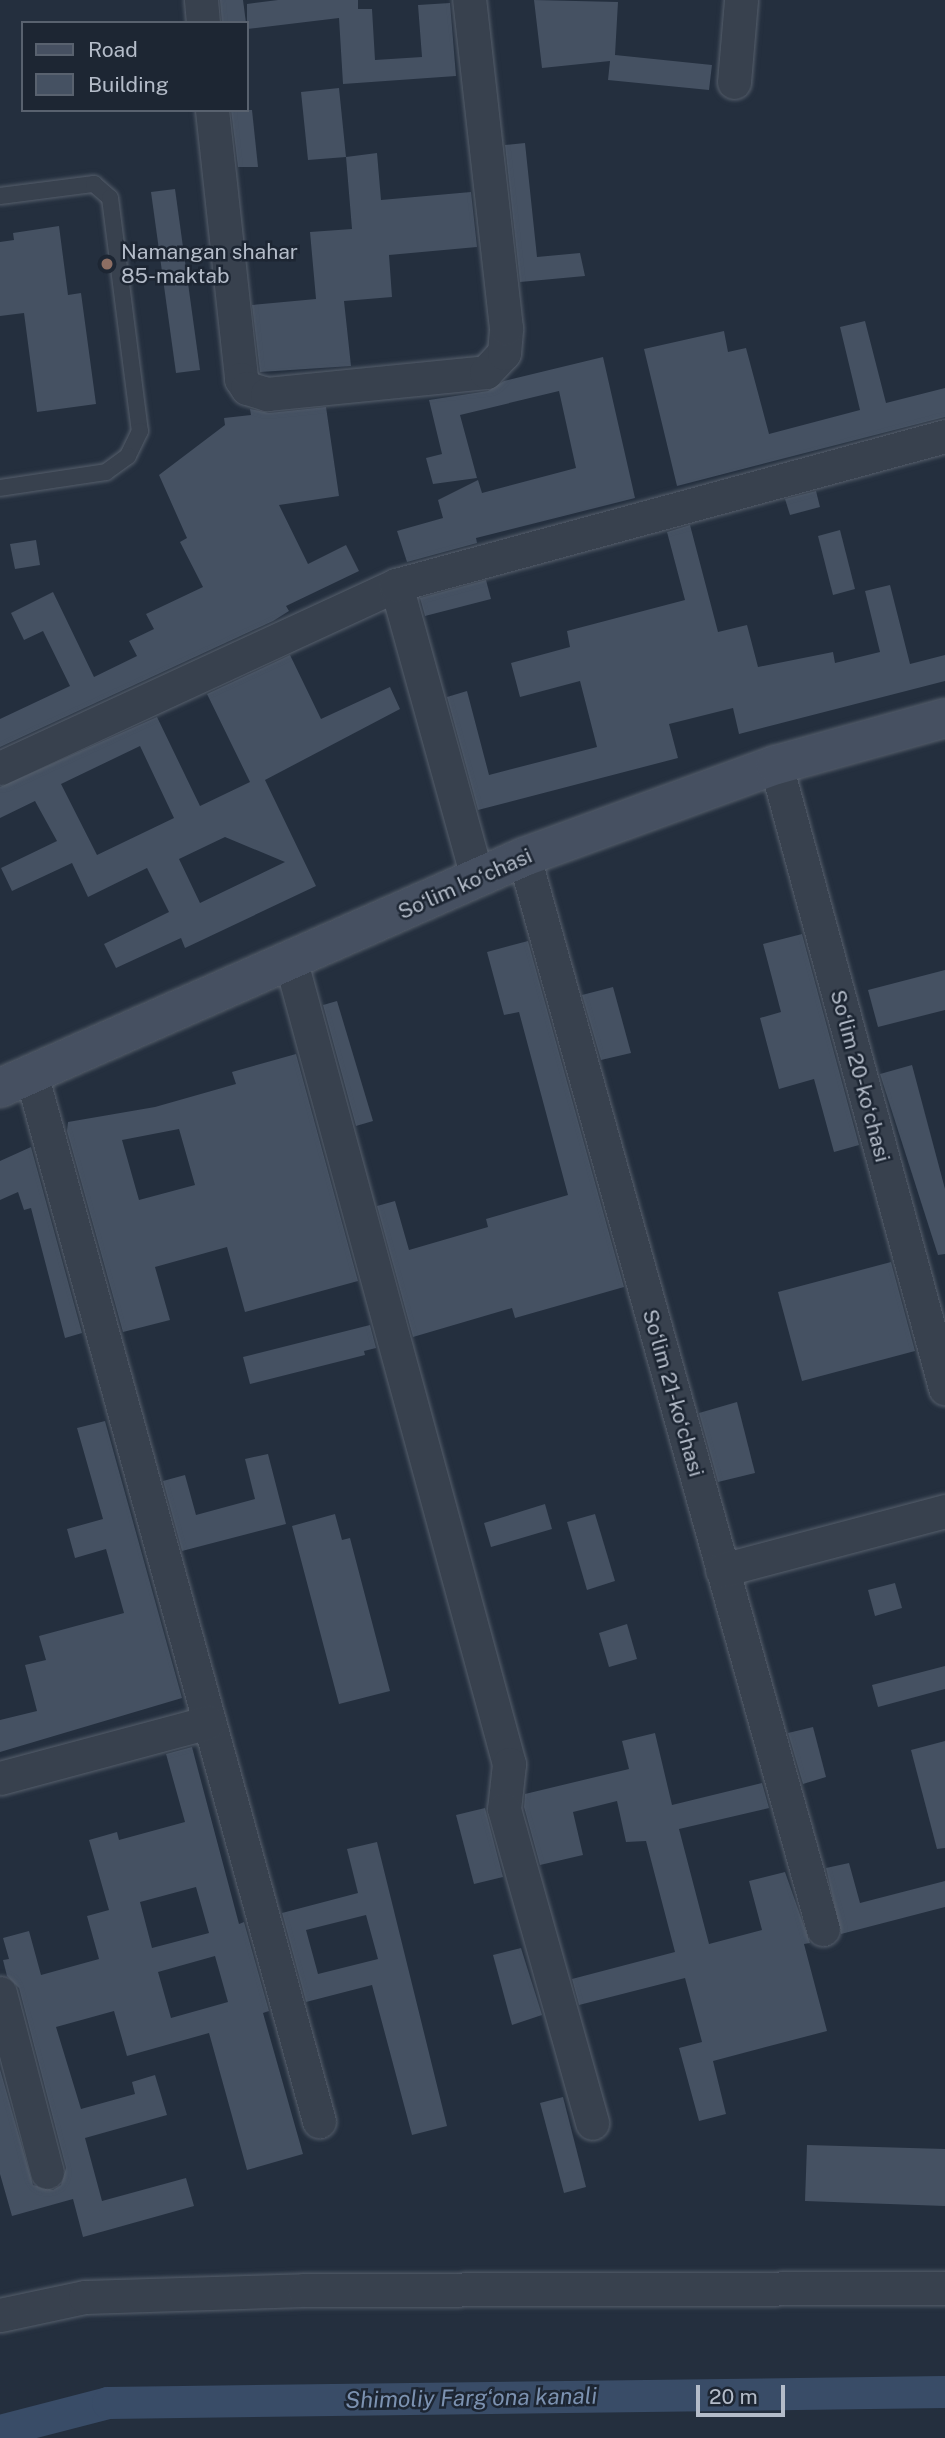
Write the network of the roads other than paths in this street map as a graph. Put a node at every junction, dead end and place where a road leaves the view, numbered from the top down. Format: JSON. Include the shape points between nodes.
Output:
{"nodes":[{"id":1,"x":201,"y":0,"type":"edge"},
{"id":2,"x":469,"y":0,"type":"edge"},
{"id":3,"x":741,"y":0,"type":"edge"},
{"id":4,"x":203,"y":21,"type":"edge"},
{"id":5,"x":734,"y":82,"type":"dead end"},
{"id":6,"x":212,"y":112,"type":"edge"},
{"id":7,"x":0,"y":196,"type":"edge"},
{"id":8,"x":945,"y":436,"type":"edge"},
{"id":9,"x":0,"y":488,"type":"edge"},
{"id":10,"x":396,"y":585,"type":"junction"},
{"id":11,"x":945,"y":718,"type":"edge"},
{"id":12,"x":776,"y":765,"type":"junction"},
{"id":13,"x":0,"y":768,"type":"edge"},
{"id":14,"x":524,"y":857,"type":"junction"},
{"id":15,"x":477,"y":877,"type":"junction"},
{"id":16,"x":291,"y":962,"type":"junction"},
{"id":17,"x":16,"y":1083,"type":"edge"},
{"id":18,"x":945,"y":1388,"type":"edge"},
{"id":19,"x":945,"y":1511,"type":"edge"},
{"id":20,"x":722,"y":1570,"type":"junction"},
{"id":21,"x":209,"y":1722,"type":"junction"},
{"id":22,"x":0,"y":1778,"type":"edge"},
{"id":23,"x":823,"y":1929,"type":"dead end"},
{"id":24,"x":0,"y":1993,"type":"edge"},
{"id":25,"x":319,"y":2120,"type":"dead end"},
{"id":26,"x":592,"y":2123,"type":"dead end"},
{"id":27,"x":47,"y":2172,"type":"dead end"},
{"id":28,"x":945,"y":2288,"type":"edge"},
{"id":29,"x":0,"y":2315,"type":"edge"}],
"edges":[{"from":1,"to":4,"type":"street"},
{"from":2,"to":6,"type":"street","via":[[506,328],[504,353],[486,372],[267,394],[247,388],[241,379]]},
{"from":3,"to":5,"type":"street"},
{"from":7,"to":9,"type":"lane","via":[[94,184],[110,198],[140,431],[128,456],[106,472]]},
{"from":8,"to":10,"type":"street"},
{"from":10,"to":13,"type":"street"},
{"from":10,"to":15,"type":"street"},
{"from":11,"to":12,"type":"street","name":"Soʻlim koʻchasi"},
{"from":12,"to":14,"type":"street","name":"Soʻlim koʻchasi"},
{"from":12,"to":18,"type":"street","name":"Soʻlim 20-koʻchasi"},
{"from":14,"to":15,"type":"street","name":"Soʻlim koʻchasi"},
{"from":14,"to":20,"type":"street","name":"Soʻlim 21-koʻchasi"},
{"from":15,"to":16,"type":"street","name":"Soʻlim koʻchasi"},
{"from":16,"to":17,"type":"street","name":"Soʻlim koʻchasi"},
{"from":16,"to":26,"type":"street","via":[[509,1763],[505,1809]]},
{"from":17,"to":21,"type":"street"},
{"from":19,"to":20,"type":"street"},
{"from":20,"to":23,"type":"street","name":"Soʻlim 21-koʻchasi"},
{"from":21,"to":22,"type":"street"},
{"from":21,"to":25,"type":"street"},
{"from":24,"to":27,"type":"street"},
{"from":28,"to":29,"type":"street","via":[[290,2291],[85,2297]]}]}
